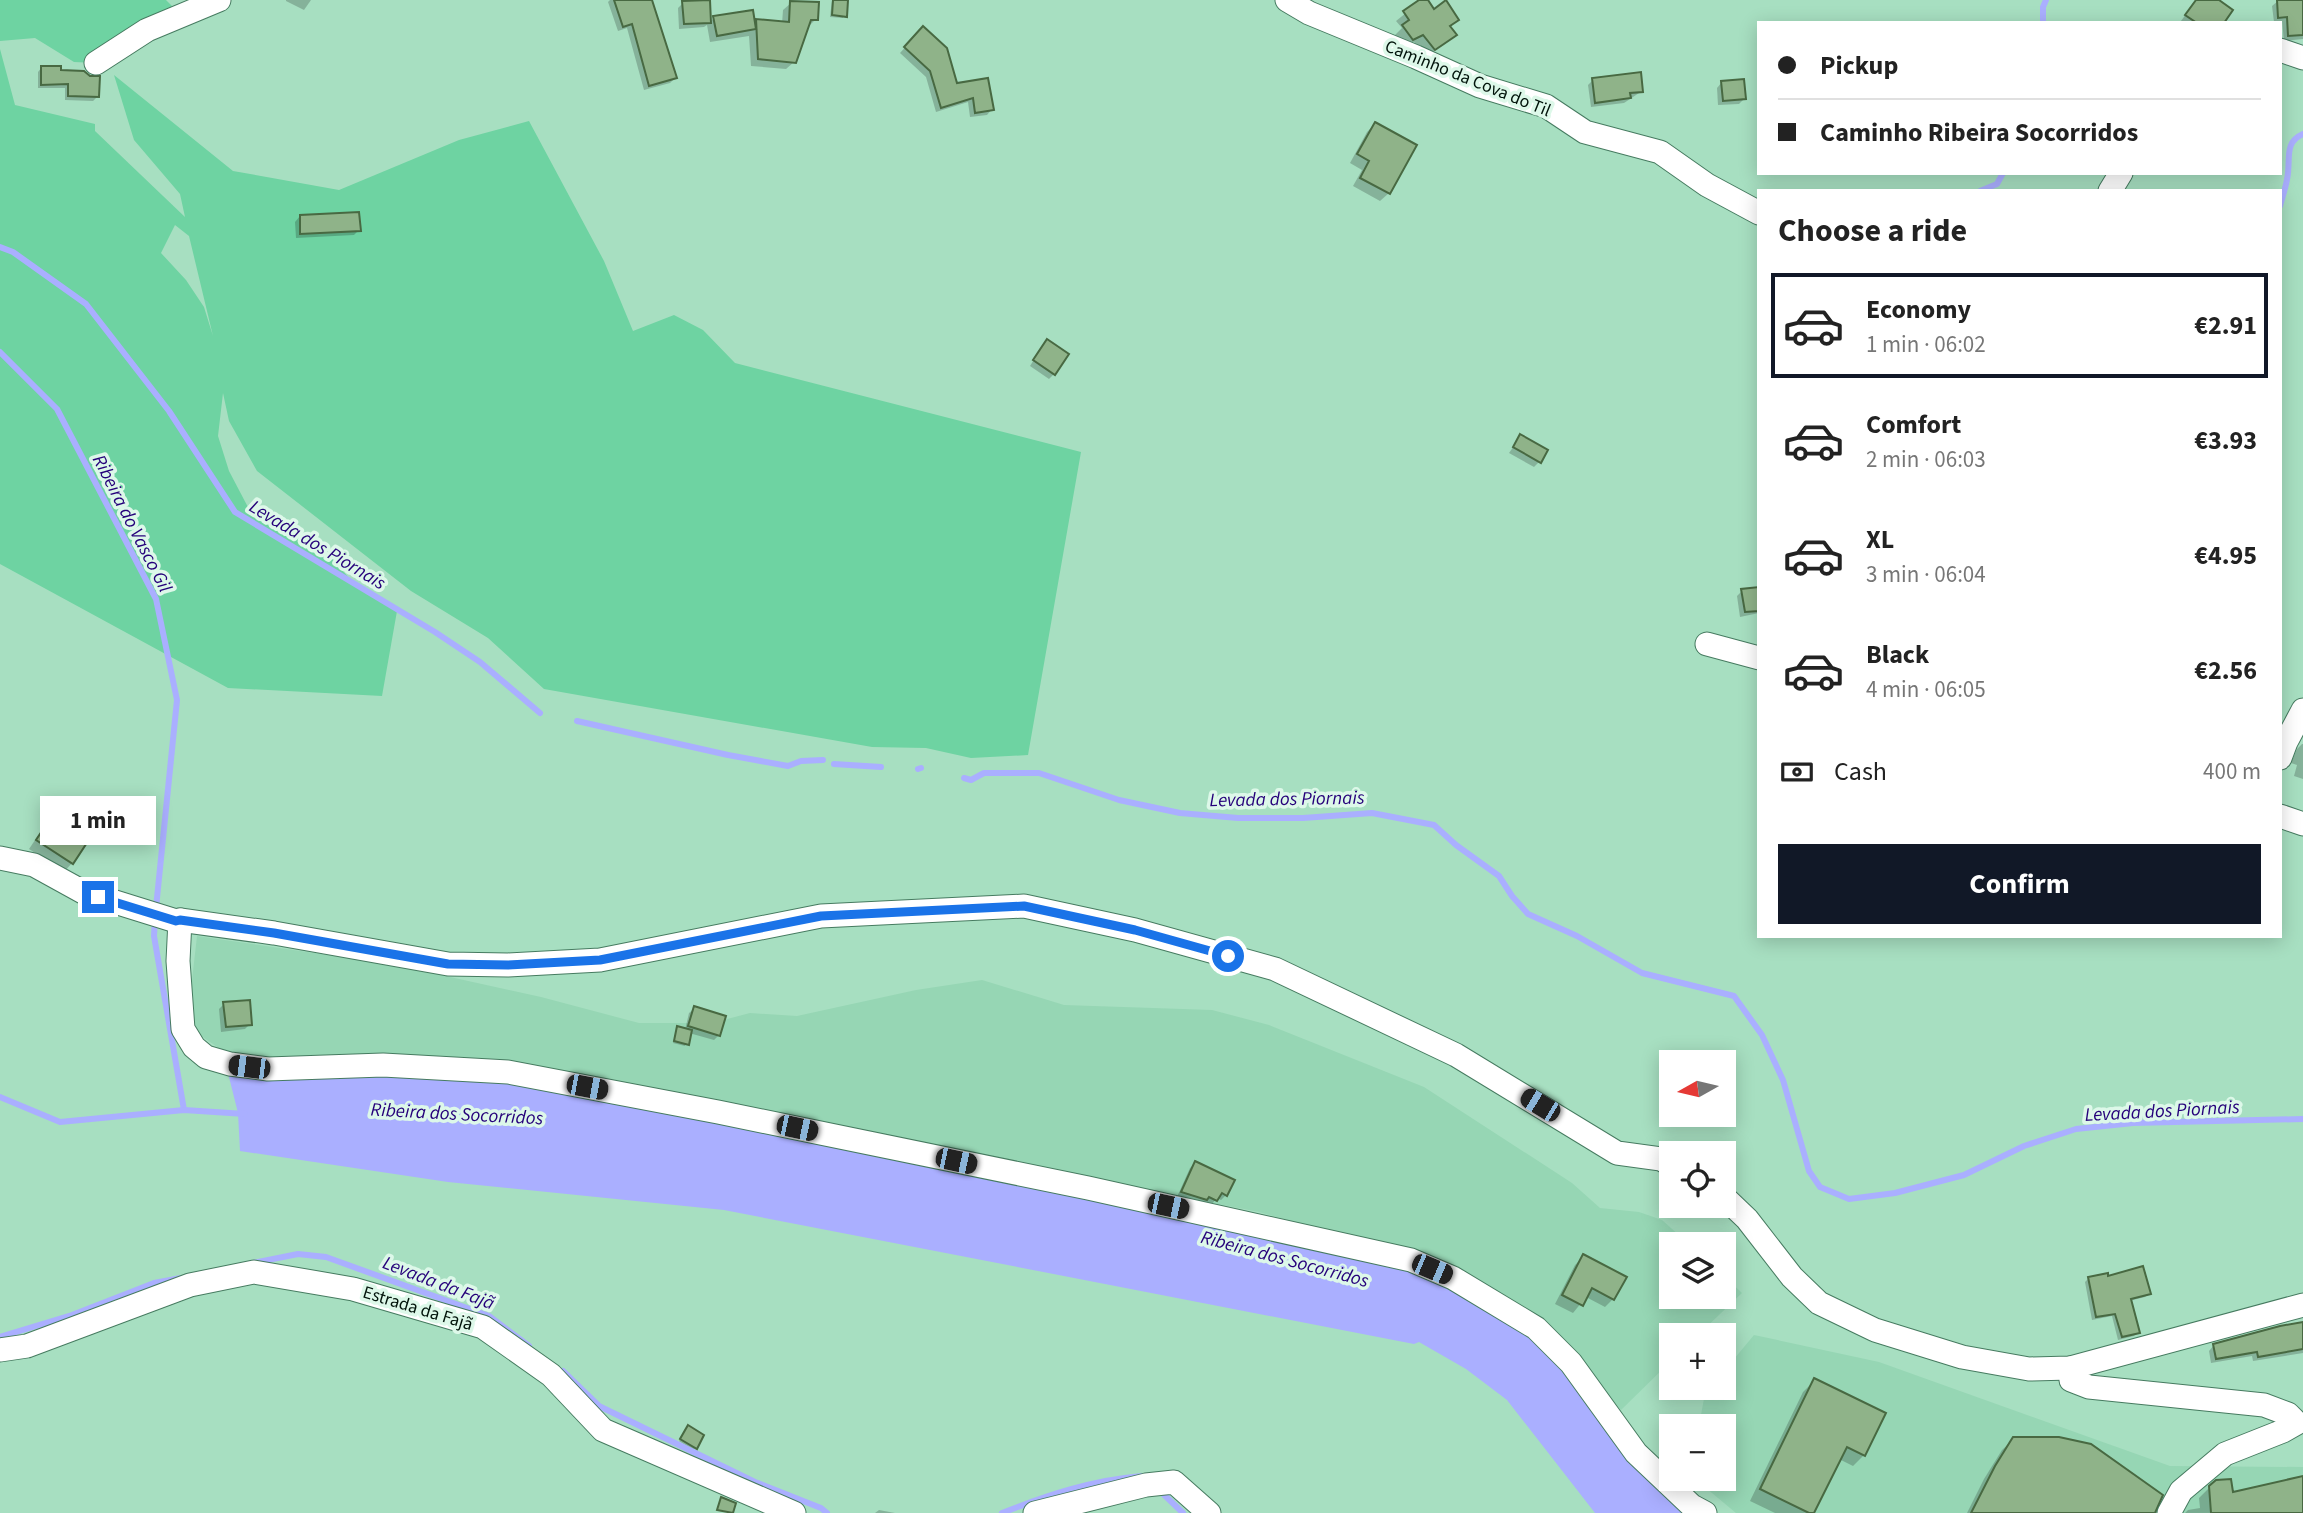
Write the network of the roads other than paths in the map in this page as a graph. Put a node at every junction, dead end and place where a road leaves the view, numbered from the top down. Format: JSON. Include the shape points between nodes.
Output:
{"nodes":[{"id":1,"x":219,"y":0,"type":"edge"},
{"id":2,"x":1287,"y":0,"type":"edge"},
{"id":3,"x":2282,"y":51,"type":"edge"},
{"id":4,"x":2303,"y":58,"type":"edge"},
{"id":5,"x":96,"y":63,"type":"dead end"},
{"id":6,"x":1757,"y":212,"type":"edge"},
{"id":7,"x":1707,"y":644,"type":"dead end"},
{"id":8,"x":1757,"y":657,"type":"edge"},
{"id":9,"x":2303,"y":709,"type":"edge"},
{"id":10,"x":2282,"y":752,"type":"edge"},
{"id":11,"x":2282,"y":818,"type":"edge"},
{"id":12,"x":2303,"y":824,"type":"edge"},
{"id":13,"x":0,"y":858,"type":"edge"},
{"id":14,"x":178,"y":920,"type":"junction"},
{"id":15,"x":1659,"y":1159,"type":"edge"},
{"id":16,"x":1736,"y":1208,"type":"edge"},
{"id":17,"x":2303,"y":1305,"type":"edge"},
{"id":18,"x":0,"y":1350,"type":"edge"},
{"id":19,"x":2070,"y":1368,"type":"junction"},
{"id":20,"x":794,"y":1513,"type":"edge"},
{"id":21,"x":1035,"y":1513,"type":"edge"},
{"id":22,"x":1209,"y":1513,"type":"edge"},
{"id":23,"x":1704,"y":1513,"type":"edge"},
{"id":24,"x":2169,"y":1513,"type":"edge"}],
"edges":[{"from":1,"to":5,"type":"street","via":[[147,30]]},
{"from":2,"to":6,"type":"street","name":"Caminho da Cova do Til","via":[[1480,86],[1546,106],[1585,132],[1660,152]]},
{"from":3,"to":4,"type":"street"},
{"from":7,"to":8,"type":"street"},
{"from":9,"to":10,"type":"street"},
{"from":11,"to":12,"type":"street"},
{"from":13,"to":14,"type":"street","via":[[34,865],[83,892]]},
{"from":14,"to":15,"type":"street","via":[[448,964],[508,965],[600,960],[821,916],[1024,906],[1135,930],[1275,969],[1456,1055],[1617,1153]]},
{"from":14,"to":23,"type":"street","via":[[183,1029],[206,1057],[230,1065],[268,1069],[383,1065],[508,1072],[1088,1188],[1411,1259],[1453,1278],[1536,1328],[1571,1363],[1636,1453]]},
{"from":16,"to":19,"type":"street","via":[[1819,1303],[1875,1330],[1962,1357],[2029,1369]]},
{"from":17,"to":19,"type":"street"},
{"from":18,"to":20,"type":"street","name":"Estrada da Fajã","via":[[27,1346],[190,1285],[254,1272],[353,1289],[483,1327],[551,1376],[603,1430]]},
{"from":19,"to":24,"type":"street","via":[[2071,1380],[2089,1387],[2264,1405],[2288,1414],[2297,1423],[2225,1454],[2180,1492]]},
{"from":21,"to":22,"type":"street","via":[[1174,1482]]}]}
